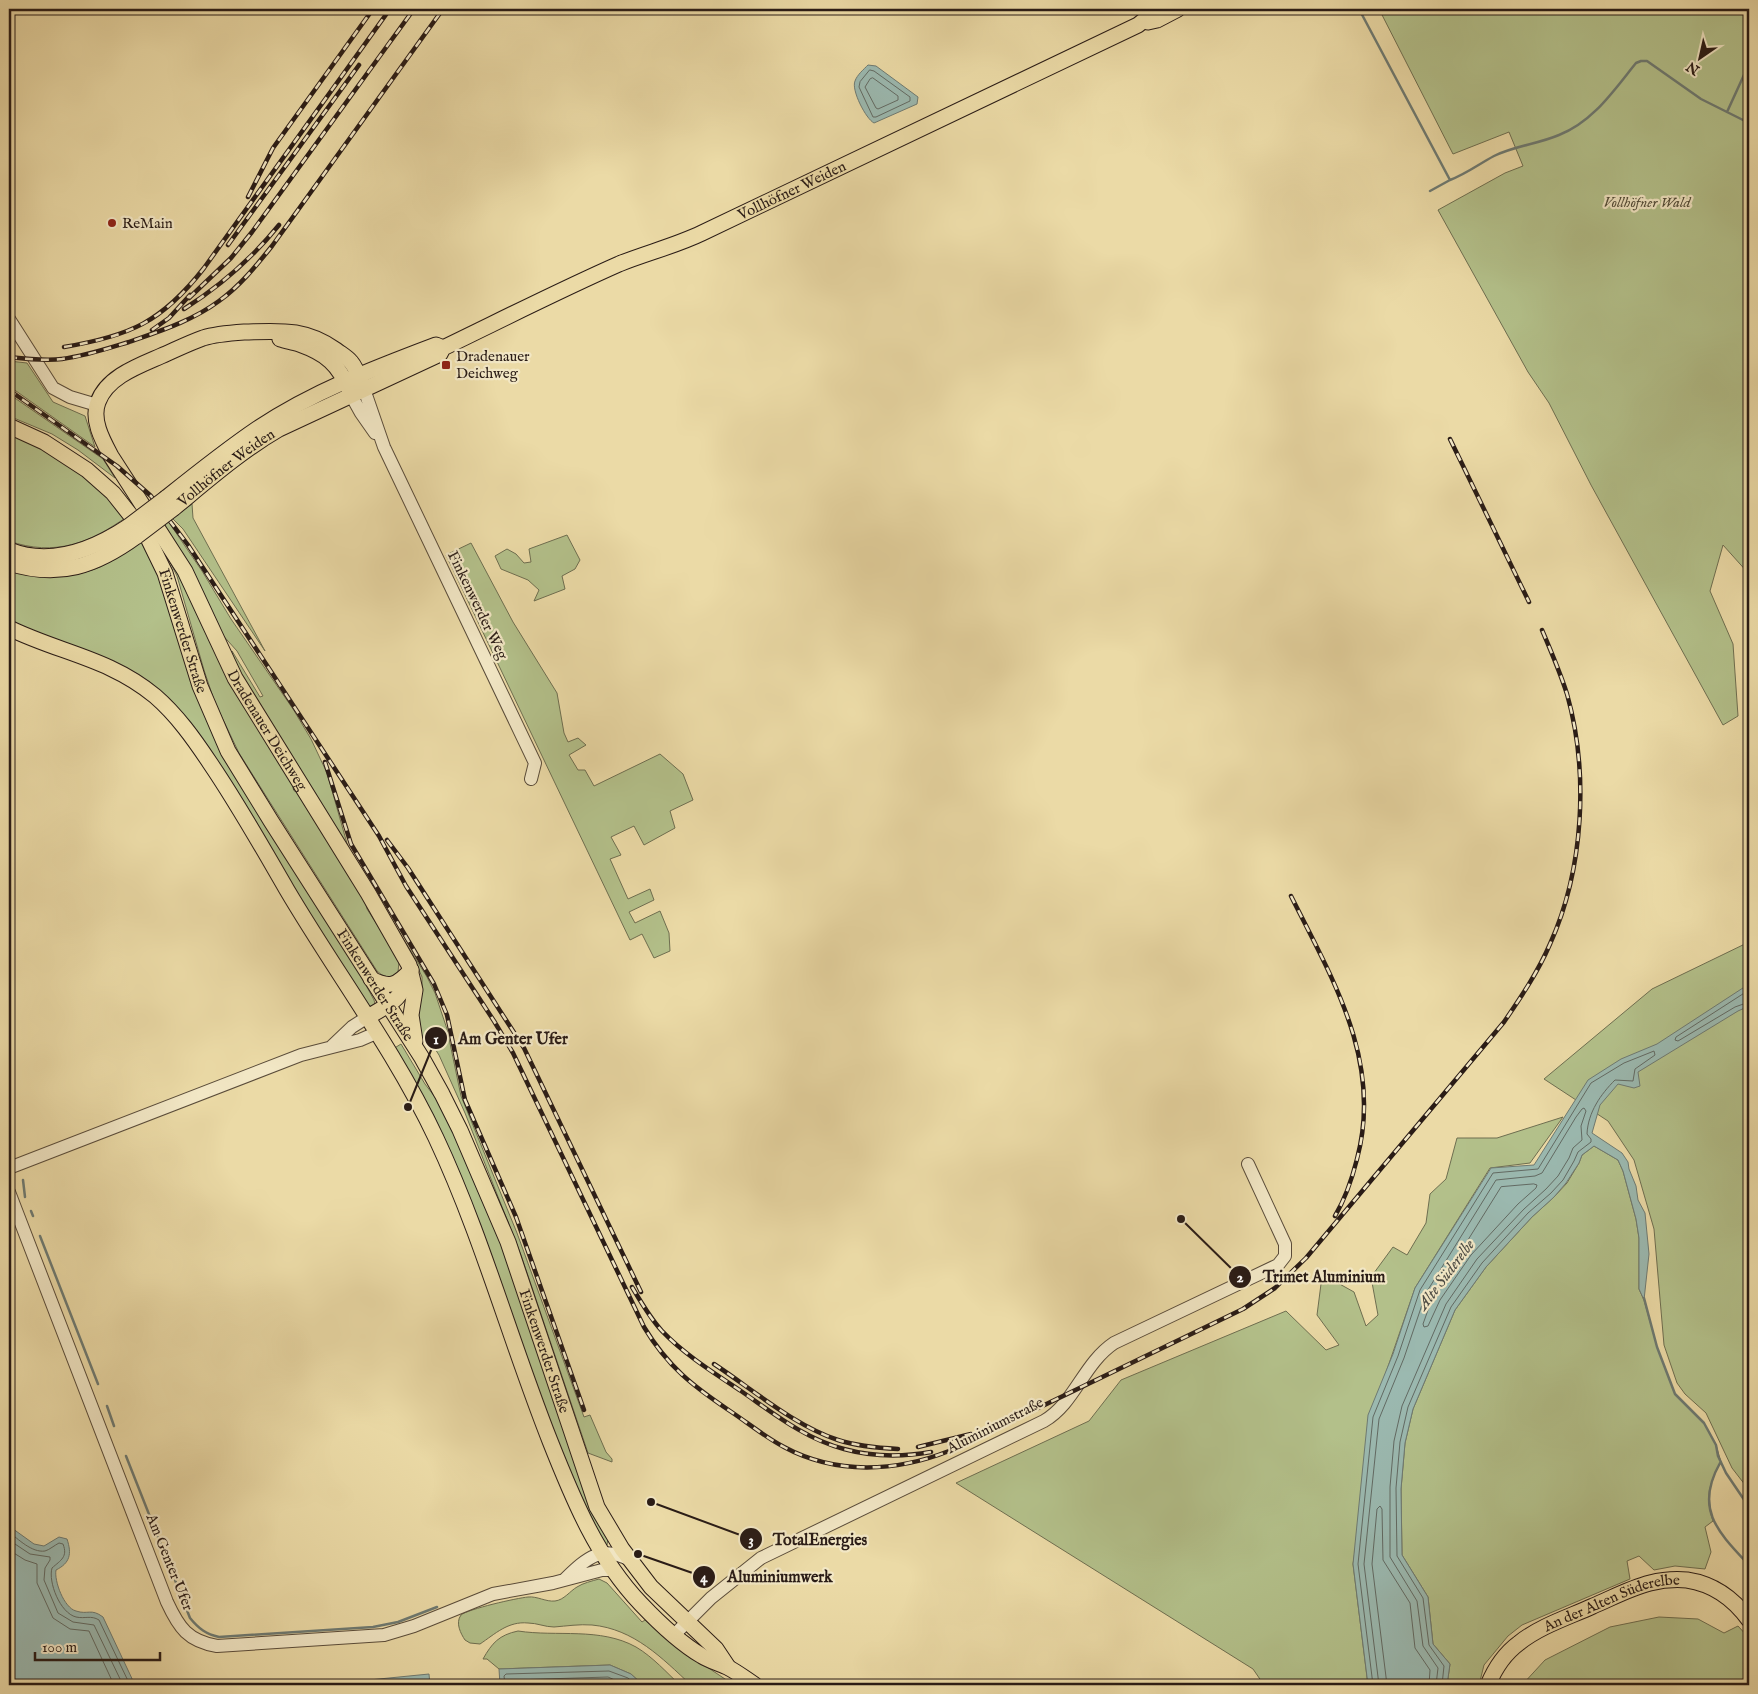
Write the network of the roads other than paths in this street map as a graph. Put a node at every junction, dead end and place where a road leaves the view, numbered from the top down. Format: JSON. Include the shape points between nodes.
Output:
{"nodes":[{"id":1,"x":1158,"y":9,"type":"edge"},
{"id":2,"x":1178,"y":9,"type":"edge"},
{"id":3,"x":1138,"y":25,"type":"junction"},
{"id":4,"x":9,"y":319,"type":"edge"},
{"id":5,"x":354,"y":385,"type":"junction"},
{"id":6,"x":97,"y":404,"type":"junction"},
{"id":7,"x":9,"y":426,"type":"edge"},
{"id":8,"x":133,"y":531,"type":"junction"},
{"id":9,"x":9,"y":550,"type":"edge"},
{"id":10,"x":9,"y":563,"type":"edge"},
{"id":11,"x":9,"y":628,"type":"edge"},
{"id":12,"x":531,"y":779,"type":"dead end"},
{"id":13,"x":411,"y":970,"type":"junction"},
{"id":14,"x":371,"y":979,"type":"junction"},
{"id":15,"x":388,"y":1005,"type":"junction"},
{"id":16,"x":412,"y":1006,"type":"junction"},
{"id":17,"x":366,"y":1018,"type":"junction"},
{"id":18,"x":398,"y":1020,"type":"junction"},
{"id":19,"x":376,"y":1033,"type":"junction"},
{"id":20,"x":332,"y":1046,"type":"junction"},
{"id":21,"x":417,"y":1050,"type":"junction"},
{"id":22,"x":1248,"y":1164,"type":"dead end"},
{"id":23,"x":9,"y":1168,"type":"edge"},
{"id":24,"x":9,"y":1192,"type":"edge"},
{"id":25,"x":601,"y":1553,"type":"junction"},
{"id":26,"x":630,"y":1560,"type":"junction"},
{"id":27,"x":613,"y":1571,"type":"junction"},
{"id":28,"x":565,"y":1579,"type":"junction"},
{"id":29,"x":1749,"y":1620,"type":"edge"},
{"id":30,"x":686,"y":1622,"type":"junction"},
{"id":31,"x":674,"y":1635,"type":"junction"},
{"id":32,"x":728,"y":1667,"type":"junction"},
{"id":33,"x":755,"y":1685,"type":"edge"},
{"id":34,"x":1488,"y":1685,"type":"edge"}],
"edges":[{"from":1,"to":3,"type":"main road","name":"Vollhöfner Weiden"},
{"from":2,"to":3,"type":"main road","name":"Vollhöfner Weiden"},
{"from":3,"to":5,"type":"main road","name":"Vollhöfner Weiden","via":[[694,237],[605,271],[443,348],[440,354]]},
{"from":4,"to":6,"type":"street","via":[[53,388],[70,397]]},
{"from":5,"to":6,"type":"main road","via":[[352,363],[347,358],[316,338],[276,330],[203,338],[111,382]]},
{"from":5,"to":8,"type":"main road","name":"Vollhöfner Weiden","bridge":true,"via":[[271,433]]},
{"from":5,"to":12,"type":"street","name":"Finkenwerder Weg","via":[[535,763]]},
{"from":6,"to":13,"type":"main road","name":"Dradenauer Deichweg","via":[[98,426],[111,456],[185,571],[235,678],[368,893]]},
{"from":7,"to":14,"type":"main road","name":"Finkenwerder Straße","via":[[52,447],[87,470],[113,493],[147,536],[165,573],[200,686],[228,751]]},
{"from":8,"to":9,"type":"main road","name":"Vollhöfner Weiden","via":[[70,555],[40,557]]},
{"from":8,"to":10,"type":"main road","name":"Vollhöfner Weiden","via":[[106,556],[76,568],[28,569]]},
{"from":11,"to":17,"type":"main road","name":"Finkenwerder Straße","via":[[120,672],[153,694],[172,712],[227,788]]},
{"from":13,"to":14,"type":"main road","via":[[389,985]]},
{"from":13,"to":15,"type":"main road","via":[[403,992]]},
{"from":13,"to":16,"type":"main road","name":"Dradenauer Deichweg","via":[[415,990]]},
{"from":14,"to":15,"type":"main road","name":"Finkenwerder Straße"},
{"from":15,"to":17,"type":"main road"},
{"from":15,"to":18,"type":"main road","name":"Finkenwerder Straße"},
{"from":16,"to":18,"type":"main road"},
{"from":16,"to":21,"type":"main road","name":"Dradenauer Deichweg"},
{"from":17,"to":19,"type":"main road","name":"Finkenwerder Straße"},
{"from":17,"to":20,"type":"street"},
{"from":18,"to":19,"type":"main road"},
{"from":18,"to":21,"type":"main road","name":"Finkenwerder Straße"},
{"from":19,"to":20,"type":"street"},
{"from":19,"to":25,"type":"main road","name":"Finkenwerder Straße","via":[[417,1102],[456,1184],[478,1237],[538,1411],[567,1483]]},
{"from":20,"to":23,"type":"street","via":[[300,1055]]},
{"from":21,"to":26,"type":"main road","name":"Finkenwerder Straße","via":[[442,1094],[508,1242],[597,1507]]},
{"from":22,"to":30,"type":"street","name":"Aluminiumstraße","via":[[1285,1241],[1286,1253],[1278,1265],[1114,1344],[1102,1352],[1053,1416],[761,1558],[733,1578]]},
{"from":24,"to":28,"type":"street","name":"Am Genter Ufer","via":[[174,1617],[187,1634],[205,1644],[217,1646],[384,1635],[493,1594]]},
{"from":25,"to":26,"type":"street","via":[[618,1554]]},
{"from":25,"to":27,"type":"main road","name":"Finkenwerder Straße"},
{"from":25,"to":28,"type":"street","name":"Am Genter Ufer"},
{"from":26,"to":30,"type":"main road","name":"Finkenwerder Straße","via":[[660,1597]]},
{"from":27,"to":28,"type":"street","name":"Am Genter Ufer","via":[[602,1570]]},
{"from":27,"to":31,"type":"main road","name":"Finkenwerder Straße","via":[[644,1608]]},
{"from":29,"to":34,"type":"main road","name":"An der Alten Süderelbe","via":[[1726,1596],[1706,1585],[1677,1579],[1648,1583],[1528,1636],[1503,1658]]},
{"from":30,"to":31,"type":"street","name":"Aluminiumstraße"},
{"from":30,"to":32,"type":"main road","name":"Finkenwerder Straße","via":[[716,1649]]},
{"from":31,"to":32,"type":"main road","name":"Finkenwerder Straße","via":[[706,1658]]},
{"from":32,"to":33,"type":"main road","name":"Finkenwerder Straße"}]}
